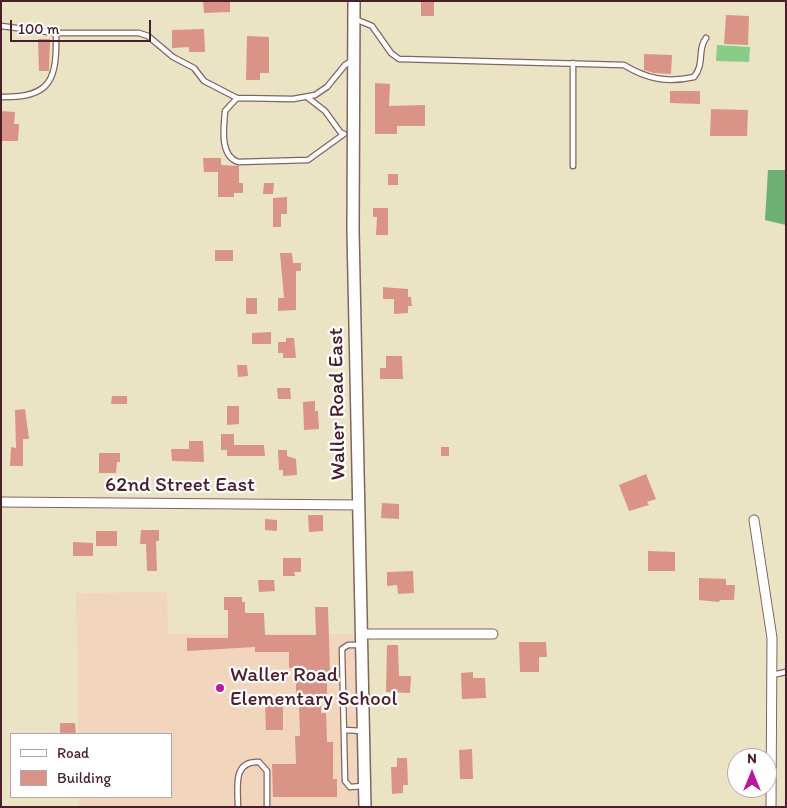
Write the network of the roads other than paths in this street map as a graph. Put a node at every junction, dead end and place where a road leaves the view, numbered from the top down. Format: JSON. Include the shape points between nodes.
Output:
{"nodes":[{"id":1,"x":354,"y":1,"type":"edge"},
{"id":2,"x":354,"y":18,"type":"junction"},
{"id":3,"x":1,"y":26,"type":"edge"},
{"id":4,"x":56,"y":34,"type":"junction"},
{"id":5,"x":706,"y":38,"type":"dead end"},
{"id":6,"x":354,"y":59,"type":"junction"},
{"id":7,"x":574,"y":63,"type":"junction"},
{"id":8,"x":1,"y":97,"type":"edge"},
{"id":9,"x":307,"y":97,"type":"junction"},
{"id":10,"x":237,"y":98,"type":"junction"},
{"id":11,"x":348,"y":134,"type":"junction"},
{"id":12,"x":573,"y":166,"type":"dead end"},
{"id":13,"x":1,"y":502,"type":"edge"},
{"id":14,"x":359,"y":505,"type":"junction"},
{"id":15,"x":754,"y":520,"type":"dead end"},
{"id":16,"x":493,"y":634,"type":"dead end"},
{"id":17,"x":363,"y":639,"type":"junction"},
{"id":18,"x":786,"y":672,"type":"edge"},
{"id":19,"x":772,"y":676,"type":"junction"},
{"id":20,"x":344,"y":730,"type":"junction"},
{"id":21,"x":364,"y":731,"type":"junction"},
{"id":22,"x":365,"y":786,"type":"junction"},
{"id":23,"x":238,"y":807,"type":"edge"},
{"id":24,"x":267,"y":807,"type":"edge"},
{"id":25,"x":365,"y":807,"type":"edge"},
{"id":26,"x":772,"y":807,"type":"edge"}],
"edges":[{"from":1,"to":2,"type":"street","name":"Waller Road East"},
{"from":2,"to":6,"type":"street","name":"Waller Road East"},
{"from":2,"to":7,"type":"lane","via":[[372,26],[399,59]]},
{"from":3,"to":4,"type":"lane"},
{"from":4,"to":8,"type":"lane","via":[[55,69],[51,81],[26,96]]},
{"from":4,"to":10,"type":"lane","via":[[116,32],[148,36],[173,57],[194,68],[204,81]]},
{"from":5,"to":7,"type":"lane","via":[[702,43],[701,69],[694,77],[680,80],[641,76],[624,65]]},
{"from":6,"to":9,"type":"lane","via":[[322,92]]},
{"from":6,"to":11,"type":"street","name":"Waller Road East"},
{"from":7,"to":12,"type":"lane"},
{"from":9,"to":10,"type":"lane"},
{"from":9,"to":11,"type":"lane"},
{"from":10,"to":11,"type":"lane","via":[[225,111],[225,139],[226,153],[238,162],[308,160]]},
{"from":11,"to":14,"type":"street","name":"Waller Road East"},
{"from":13,"to":14,"type":"street","name":"62nd Street East"},
{"from":14,"to":17,"type":"street","name":"Waller Road East"},
{"from":15,"to":19,"type":"street","via":[[770,621]]},
{"from":16,"to":17,"type":"street"},
{"from":17,"to":20,"type":"lane","via":[[342,648]]},
{"from":17,"to":21,"type":"street","name":"Waller Road East"},
{"from":18,"to":19,"type":"lane"},
{"from":19,"to":26,"type":"street"},
{"from":20,"to":21,"type":"lane"},
{"from":20,"to":22,"type":"lane","via":[[345,781],[350,786]]},
{"from":21,"to":22,"type":"street","name":"Waller Road East"},
{"from":22,"to":25,"type":"street","name":"Waller Road East"},
{"from":23,"to":24,"type":"lane","via":[[238,772],[242,766],[259,762],[267,771]]}]}
